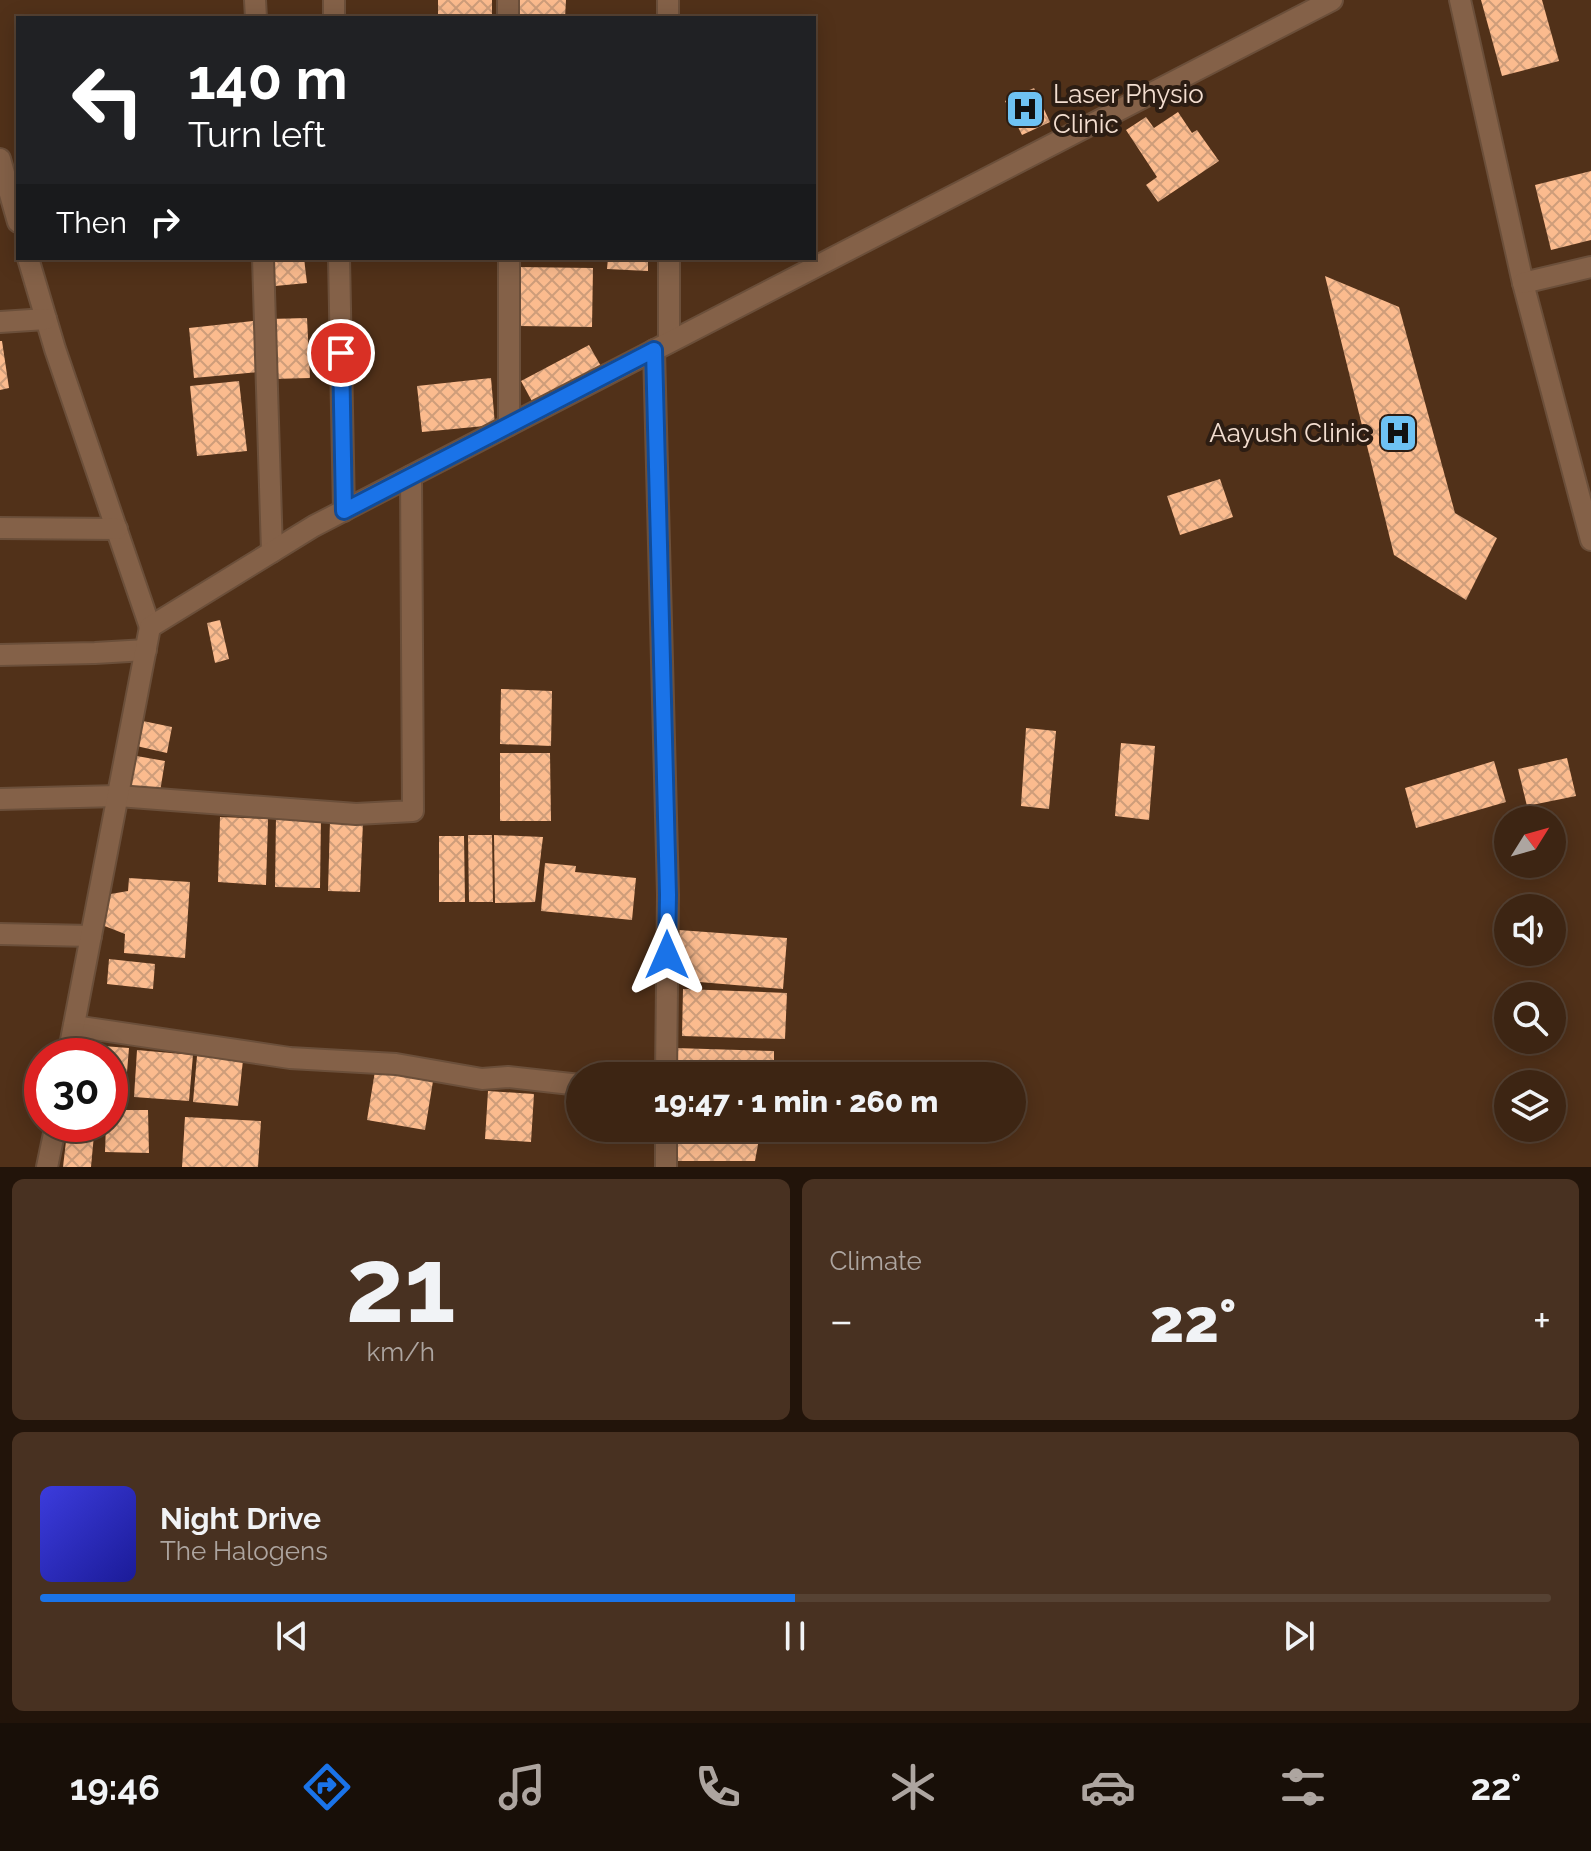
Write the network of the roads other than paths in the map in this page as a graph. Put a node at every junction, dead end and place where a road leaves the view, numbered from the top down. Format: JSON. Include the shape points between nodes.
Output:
{"nodes":[{"id":1,"x":1332,"y":0,"type":"edge"},
{"id":2,"x":1458,"y":3,"type":"edge"},
{"id":3,"x":0,"y":159,"type":"edge"},
{"id":4,"x":16,"y":215,"type":"edge"},
{"id":5,"x":29,"y":260,"type":"edge"},
{"id":6,"x":263,"y":260,"type":"edge"},
{"id":7,"x":339,"y":260,"type":"edge"},
{"id":8,"x":509,"y":260,"type":"edge"},
{"id":9,"x":669,"y":260,"type":"edge"},
{"id":10,"x":1591,"y":267,"type":"edge"},
{"id":11,"x":1523,"y":283,"type":"junction"},
{"id":12,"x":46,"y":319,"type":"junction"},
{"id":13,"x":0,"y":322,"type":"edge"},
{"id":14,"x":662,"y":346,"type":"junction"},
{"id":15,"x":509,"y":425,"type":"junction"},
{"id":16,"x":411,"y":476,"type":"junction"},
{"id":17,"x":344,"y":511,"type":"junction"},
{"id":18,"x":0,"y":528,"type":"edge"},
{"id":19,"x":117,"y":529,"type":"junction"},
{"id":20,"x":1591,"y":540,"type":"edge"},
{"id":21,"x":272,"y":552,"type":"junction"},
{"id":22,"x":150,"y":627,"type":"junction"},
{"id":23,"x":146,"y":650,"type":"junction"},
{"id":24,"x":0,"y":655,"type":"edge"},
{"id":25,"x":118,"y":796,"type":"junction"},
{"id":26,"x":0,"y":799,"type":"edge"},
{"id":27,"x":0,"y":934,"type":"edge"},
{"id":28,"x":91,"y":936,"type":"junction"},
{"id":29,"x":74,"y":1026,"type":"junction"},
{"id":30,"x":72,"y":1038,"type":"edge"},
{"id":31,"x":666,"y":1062,"type":"edge"},
{"id":32,"x":566,"y":1083,"type":"edge"},
{"id":33,"x":52,"y":1142,"type":"edge"},
{"id":34,"x":666,"y":1142,"type":"edge"},
{"id":35,"x":47,"y":1167,"type":"edge"},
{"id":36,"x":666,"y":1167,"type":"edge"}],
"edges":[{"from":1,"to":14,"type":"street"},
{"from":2,"to":11,"type":"street"},
{"from":3,"to":4,"type":"street"},
{"from":5,"to":12,"type":"street"},
{"from":6,"to":21,"type":"street"},
{"from":7,"to":17,"type":"street"},
{"from":8,"to":15,"type":"street"},
{"from":9,"to":14,"type":"street"},
{"from":10,"to":11,"type":"street"},
{"from":11,"to":20,"type":"street"},
{"from":12,"to":13,"type":"street"},
{"from":12,"to":19,"type":"street"},
{"from":14,"to":15,"type":"street"},
{"from":14,"to":31,"type":"street"},
{"from":15,"to":16,"type":"street"},
{"from":16,"to":17,"type":"street"},
{"from":16,"to":25,"type":"street","via":[[413,811],[356,814]]},
{"from":17,"to":21,"type":"street"},
{"from":18,"to":19,"type":"street"},
{"from":19,"to":22,"type":"street"},
{"from":21,"to":22,"type":"street"},
{"from":22,"to":23,"type":"street"},
{"from":23,"to":24,"type":"street"},
{"from":23,"to":25,"type":"street"},
{"from":25,"to":26,"type":"street"},
{"from":25,"to":28,"type":"street"},
{"from":27,"to":28,"type":"street"},
{"from":28,"to":29,"type":"street"},
{"from":29,"to":30,"type":"street"},
{"from":29,"to":32,"type":"street","via":[[290,1058]]},
{"from":33,"to":35,"type":"street"},
{"from":34,"to":36,"type":"street"}]}
